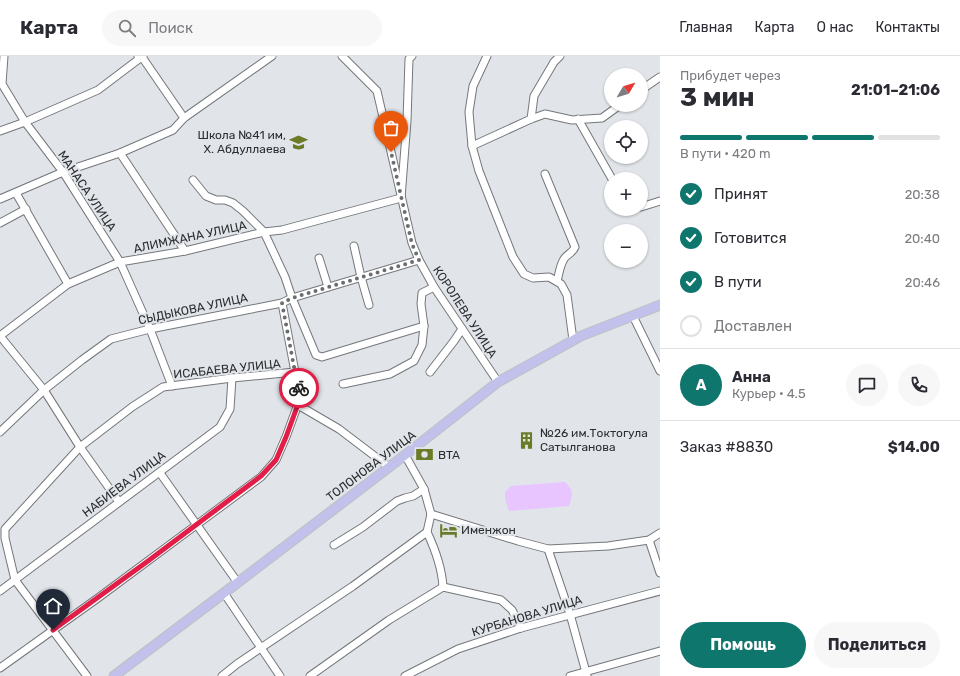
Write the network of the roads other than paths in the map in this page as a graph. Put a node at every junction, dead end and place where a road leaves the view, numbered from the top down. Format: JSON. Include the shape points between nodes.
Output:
{"nodes":[{"id":1,"x":4,"y":56,"type":"edge"},
{"id":2,"x":141,"y":56,"type":"edge"},
{"id":3,"x":272,"y":56,"type":"edge"},
{"id":4,"x":342,"y":56,"type":"edge"},
{"id":5,"x":487,"y":56,"type":"edge"},
{"id":6,"x":560,"y":56,"type":"edge"},
{"id":7,"x":409,"y":57,"type":"edge"},
{"id":8,"x":660,"y":77,"type":"edge"},
{"id":9,"x":1,"y":84,"type":"edge"},
{"id":10,"x":648,"y":85,"type":"edge"},
{"id":11,"x":610,"y":112,"type":"edge"},
{"id":12,"x":184,"y":118,"type":"junction"},
{"id":13,"x":531,"y":119,"type":"junction"},
{"id":14,"x":578,"y":119,"type":"junction"},
{"id":15,"x":24,"y":122,"type":"junction"},
{"id":16,"x":0,"y":131,"type":"edge"},
{"id":17,"x":472,"y":146,"type":"junction"},
{"id":18,"x":120,"y":153,"type":"junction"},
{"id":19,"x":63,"y":172,"type":"junction"},
{"id":20,"x":608,"y":172,"type":"edge"},
{"id":21,"x":545,"y":174,"type":"dead end"},
{"id":22,"x":193,"y":180,"type":"dead end"},
{"id":23,"x":16,"y":192,"type":"junction"},
{"id":24,"x":401,"y":198,"type":"junction"},
{"id":25,"x":0,"y":200,"type":"edge"},
{"id":26,"x":660,"y":201,"type":"edge"},
{"id":27,"x":648,"y":205,"type":"edge"},
{"id":28,"x":26,"y":209,"type":"junction"},
{"id":29,"x":0,"y":223,"type":"edge"},
{"id":30,"x":264,"y":232,"type":"junction"},
{"id":31,"x":354,"y":246,"type":"dead end"},
{"id":32,"x":185,"y":251,"type":"junction"},
{"id":33,"x":319,"y":258,"type":"dead end"},
{"id":34,"x":419,"y":260,"type":"junction"},
{"id":35,"x":120,"y":262,"type":"junction"},
{"id":36,"x":360,"y":277,"type":"junction"},
{"id":37,"x":557,"y":281,"type":"junction"},
{"id":38,"x":68,"y":284,"type":"junction"},
{"id":39,"x":328,"y":287,"type":"junction"},
{"id":40,"x":434,"y":287,"type":"junction"},
{"id":41,"x":292,"y":298,"type":"junction"},
{"id":42,"x":282,"y":303,"type":"junction"},
{"id":43,"x":368,"y":305,"type":"dead end"},
{"id":44,"x":660,"y":305,"type":"edge"},
{"id":45,"x":633,"y":316,"type":"junction"},
{"id":46,"x":424,"y":326,"type":"junction"},
{"id":47,"x":150,"y":329,"type":"junction"},
{"id":48,"x":462,"y":329,"type":"junction"},
{"id":49,"x":0,"y":336,"type":"edge"},
{"id":50,"x":573,"y":340,"type":"junction"},
{"id":51,"x":660,"y":371,"type":"edge"},
{"id":52,"x":295,"y":372,"type":"junction"},
{"id":53,"x":430,"y":372,"type":"dead end"},
{"id":54,"x":232,"y":378,"type":"junction"},
{"id":55,"x":498,"y":382,"type":"junction"},
{"id":56,"x":343,"y":384,"type":"dead end"},
{"id":57,"x":172,"y":386,"type":"junction"},
{"id":58,"x":44,"y":390,"type":"junction"},
{"id":59,"x":298,"y":405,"type":"junction"},
{"id":60,"x":0,"y":432,"type":"edge"},
{"id":61,"x":80,"y":448,"type":"junction"},
{"id":62,"x":405,"y":455,"type":"junction"},
{"id":63,"x":390,"y":467,"type":"junction"},
{"id":64,"x":160,"y":473,"type":"junction"},
{"id":65,"x":424,"y":489,"type":"junction"},
{"id":66,"x":119,"y":502,"type":"junction"},
{"id":67,"x":431,"y":514,"type":"junction"},
{"id":68,"x":197,"y":525,"type":"junction"},
{"id":69,"x":427,"y":532,"type":"junction"},
{"id":70,"x":660,"y":533,"type":"edge"},
{"id":71,"x":649,"y":540,"type":"junction"},
{"id":72,"x":334,"y":545,"type":"dead end"},
{"id":73,"x":548,"y":549,"type":"junction"},
{"id":74,"x":660,"y":573,"type":"edge"},
{"id":75,"x":16,"y":580,"type":"junction"},
{"id":76,"x":238,"y":583,"type":"junction"},
{"id":77,"x":443,"y":587,"type":"junction"},
{"id":78,"x":0,"y":591,"type":"edge"},
{"id":79,"x":660,"y":591,"type":"edge"},
{"id":80,"x":224,"y":593,"type":"junction"},
{"id":81,"x":570,"y":614,"type":"junction"},
{"id":82,"x":521,"y":628,"type":"junction"},
{"id":83,"x":53,"y":630,"type":"junction"},
{"id":84,"x":261,"y":648,"type":"junction"},
{"id":85,"x":660,"y":651,"type":"edge"},
{"id":86,"x":0,"y":668,"type":"edge"},
{"id":87,"x":587,"y":674,"type":"edge"},
{"id":88,"x":87,"y":676,"type":"edge"},
{"id":89,"x":114,"y":676,"type":"edge"},
{"id":90,"x":222,"y":676,"type":"edge"},
{"id":91,"x":280,"y":676,"type":"edge"},
{"id":92,"x":310,"y":676,"type":"edge"},
{"id":93,"x":405,"y":676,"type":"edge"},
{"id":94,"x":570,"y":676,"type":"edge"}],
"edges":[{"from":1,"to":9,"type":"street","name":"МАНАСА УЛИЦА"},
{"from":2,"to":12,"type":"street"},
{"from":2,"to":15,"type":"street","via":[[98,90]]},
{"from":3,"to":12,"type":"street"},
{"from":4,"to":24,"type":"street","name":"КОРОЛЕВА УЛИЦА","via":[[377,91]]},
{"from":5,"to":17,"type":"street","via":[[473,86],[469,112]]},
{"from":6,"to":13,"type":"street","via":[[534,96]]},
{"from":7,"to":24,"type":"street"},
{"from":8,"to":10,"type":"street"},
{"from":9,"to":15,"type":"street","name":"МАНАСА УЛИЦА"},
{"from":11,"to":14,"type":"street","via":[[602,118]]},
{"from":12,"to":18,"type":"street","via":[[174,130]]},
{"from":13,"to":14,"type":"street","via":[[545,114]]},
{"from":13,"to":17,"type":"street"},
{"from":14,"to":20,"type":"street"},
{"from":15,"to":16,"type":"street"},
{"from":15,"to":19,"type":"street","name":"МАНАСА УЛИЦА"},
{"from":17,"to":37,"type":"street","via":[[479,171],[513,257],[524,274],[533,278],[549,276]]},
{"from":18,"to":19,"type":"street"},
{"from":18,"to":32,"type":"street"},
{"from":19,"to":23,"type":"street"},
{"from":19,"to":35,"type":"street","name":"МАНАСА УЛИЦА"},
{"from":21,"to":37,"type":"street","via":[[575,247],[563,260]]},
{"from":22,"to":30,"type":"street","via":[[206,196],[233,203]]},
{"from":23,"to":25,"type":"street"},
{"from":23,"to":28,"type":"street"},
{"from":24,"to":30,"type":"street","name":"АЛИМЖАНА УЛИЦА","via":[[282,230]]},
{"from":24,"to":34,"type":"street","name":"КОРОЛЕВА УЛИЦА","via":[[412,244]]},
{"from":26,"to":27,"type":"street"},
{"from":28,"to":29,"type":"street"},
{"from":28,"to":38,"type":"street"},
{"from":30,"to":32,"type":"street","name":"АЛИМЖАНА УЛИЦА"},
{"from":30,"to":41,"type":"street"},
{"from":31,"to":36,"type":"street"},
{"from":32,"to":35,"type":"street","name":"АЛИМЖАНА УЛИЦА"},
{"from":33,"to":39,"type":"street"},
{"from":34,"to":36,"type":"street","name":"СЫДЫКОВА УЛИЦА"},
{"from":34,"to":40,"type":"street","name":"КОРОЛЕВА УЛИЦА"},
{"from":35,"to":38,"type":"street","name":"АЛИМЖАНА УЛИЦА"},
{"from":35,"to":47,"type":"street","name":"МАНАСА УЛИЦА"},
{"from":36,"to":39,"type":"street","name":"СЫДЫКОВА УЛИЦА"},
{"from":36,"to":43,"type":"street"},
{"from":37,"to":50,"type":"street","via":[[567,296]]},
{"from":38,"to":49,"type":"street","name":"АЛИМЖАНА УЛИЦА"},
{"from":39,"to":41,"type":"street","name":"СЫДЫКОВА УЛИЦА"},
{"from":40,"to":46,"type":"street","via":[[422,293]]},
{"from":40,"to":48,"type":"street","name":"КОРОЛЕВА УЛИЦА"},
{"from":41,"to":42,"type":"street","name":"СЫДЫКОВА УЛИЦА"},
{"from":41,"to":46,"type":"street","via":[[316,355],[322,358]]},
{"from":42,"to":47,"type":"street","name":"СЫДЫКОВА УЛИЦА"},
{"from":42,"to":52,"type":"street"},
{"from":44,"to":45,"type":"main road","name":"ТОЛОНОВА УЛИЦА"},
{"from":45,"to":50,"type":"main road","name":"ТОЛОНОВА УЛИЦА"},
{"from":45,"to":51,"type":"street"},
{"from":46,"to":56,"type":"street","via":[[422,345],[414,361],[390,374]]},
{"from":47,"to":57,"type":"street","name":"МАНАСА УЛИЦА"},
{"from":47,"to":58,"type":"street","name":"СЫДЫКОВА УЛИЦА","via":[[111,339]]},
{"from":48,"to":53,"type":"street"},
{"from":48,"to":55,"type":"street","name":"КОРОЛЕВА УЛИЦА"},
{"from":49,"to":58,"type":"street"},
{"from":50,"to":55,"type":"main road","name":"ТОЛОНОВА УЛИЦА"},
{"from":52,"to":54,"type":"street","name":"ИСАБАЕВА УЛИЦА"},
{"from":52,"to":59,"type":"street","via":[[301,396]]},
{"from":54,"to":57,"type":"street","name":"ИСАБАЕВА УЛИЦА"},
{"from":54,"to":64,"type":"street","name":"НАБИЕВА УЛИЦА","via":[[230,409],[220,428]]},
{"from":55,"to":62,"type":"main road","name":"ТОЛОНОВА УЛИЦА"},
{"from":57,"to":61,"type":"street","name":"ИСАБАЕВА УЛИЦА","via":[[163,387],[132,407]]},
{"from":58,"to":60,"type":"street","name":"СЫДЫКОВА УЛИЦА"},
{"from":58,"to":61,"type":"street"},
{"from":59,"to":63,"type":"street","via":[[339,429]]},
{"from":59,"to":68,"type":"street","via":[[276,460],[261,476]]},
{"from":61,"to":66,"type":"street"},
{"from":61,"to":75,"type":"street","name":"ИСАБАЕВА УЛИЦА","via":[[5,529]]},
{"from":62,"to":63,"type":"main road","name":"ТОЛОНОВА УЛИЦА"},
{"from":62,"to":65,"type":"street"},
{"from":63,"to":76,"type":"main road","name":"ТОЛОНОВА УЛИЦА"},
{"from":64,"to":66,"type":"street","name":"НАБИЕВА УЛИЦА"},
{"from":64,"to":68,"type":"street"},
{"from":65,"to":67,"type":"street"},
{"from":65,"to":72,"type":"street","via":[[397,501]]},
{"from":66,"to":75,"type":"street","name":"НАБИЕВА УЛИЦА"},
{"from":67,"to":69,"type":"street"},
{"from":67,"to":73,"type":"street"},
{"from":68,"to":76,"type":"street"},
{"from":68,"to":83,"type":"street"},
{"from":69,"to":77,"type":"street","via":[[441,570]]},
{"from":69,"to":84,"type":"street"},
{"from":70,"to":71,"type":"street"},
{"from":71,"to":73,"type":"street","via":[[608,546]]},
{"from":71,"to":74,"type":"street"},
{"from":73,"to":81,"type":"street"},
{"from":75,"to":78,"type":"street","name":"НАБИЕВА УЛИЦА"},
{"from":75,"to":83,"type":"street","name":"ИСАБАЕВА УЛИЦА"},
{"from":76,"to":80,"type":"main road","name":"ТОЛОНОВА УЛИЦА"},
{"from":77,"to":82,"type":"street","via":[[501,600],[512,610]]},
{"from":77,"to":92,"type":"street","via":[[389,620]]},
{"from":79,"to":81,"type":"street","name":"КУРБАНОВА УЛИЦА"},
{"from":80,"to":84,"type":"street"},
{"from":80,"to":89,"type":"main road","name":"ТОЛОНОВА УЛИЦА"},
{"from":81,"to":82,"type":"street","name":"КУРБАНОВА УЛИЦА"},
{"from":81,"to":87,"type":"street"},
{"from":82,"to":93,"type":"street","name":"КУРБАНОВА УЛИЦА","via":[[458,649]]},
{"from":83,"to":86,"type":"street"},
{"from":83,"to":88,"type":"street","name":"ИСАБАЕВА УЛИЦА"},
{"from":84,"to":90,"type":"street"},
{"from":84,"to":91,"type":"street"},
{"from":85,"to":87,"type":"street"},
{"from":87,"to":94,"type":"street"}]}
